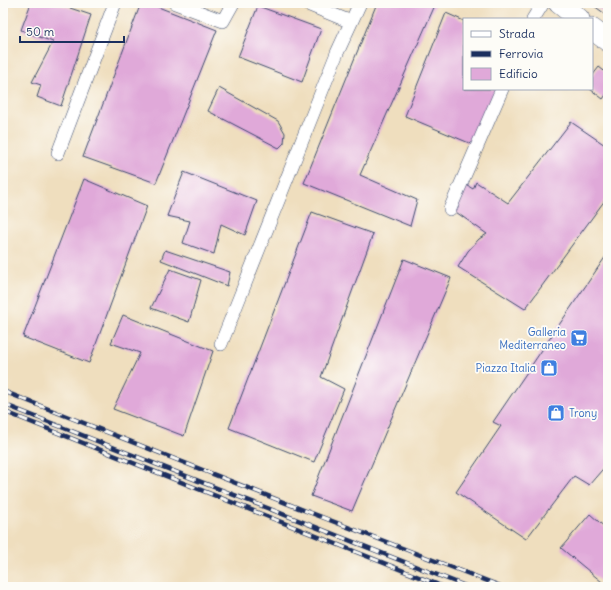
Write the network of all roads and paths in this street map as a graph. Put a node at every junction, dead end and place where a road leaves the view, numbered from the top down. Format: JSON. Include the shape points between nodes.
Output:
{"nodes":[{"id":1,"x":116,"y":3,"type":"edge"},
{"id":2,"x":175,"y":3,"type":"edge"},
{"id":3,"x":233,"y":3,"type":"edge"},
{"id":4,"x":305,"y":3,"type":"edge"},
{"id":5,"x":360,"y":3,"type":"edge"},
{"id":6,"x":542,"y":3,"type":"edge"},
{"id":7,"x":560,"y":3,"type":"edge"},
{"id":8,"x":534,"y":18,"type":"edge"},
{"id":9,"x":579,"y":18,"type":"edge"},
{"id":10,"x":351,"y":22,"type":"junction"},
{"id":11,"x":593,"y":30,"type":"edge"},
{"id":12,"x":608,"y":40,"type":"edge"},
{"id":13,"x":502,"y":90,"type":"edge"},
{"id":14,"x":58,"y":153,"type":"dead end"},
{"id":15,"x":450,"y":209,"type":"dead end"},
{"id":16,"x":221,"y":344,"type":"dead end"}],
"edges":[{"from":1,"to":14,"type":"street"},
{"from":2,"to":3,"type":"street","via":[[223,21]]},
{"from":4,"to":10,"type":"street"},
{"from":5,"to":10,"type":"street"},
{"from":6,"to":8,"type":"street"},
{"from":7,"to":9,"type":"main road"},
{"from":10,"to":16,"type":"street"},
{"from":11,"to":12,"type":"main road"},
{"from":13,"to":15,"type":"street"}]}
